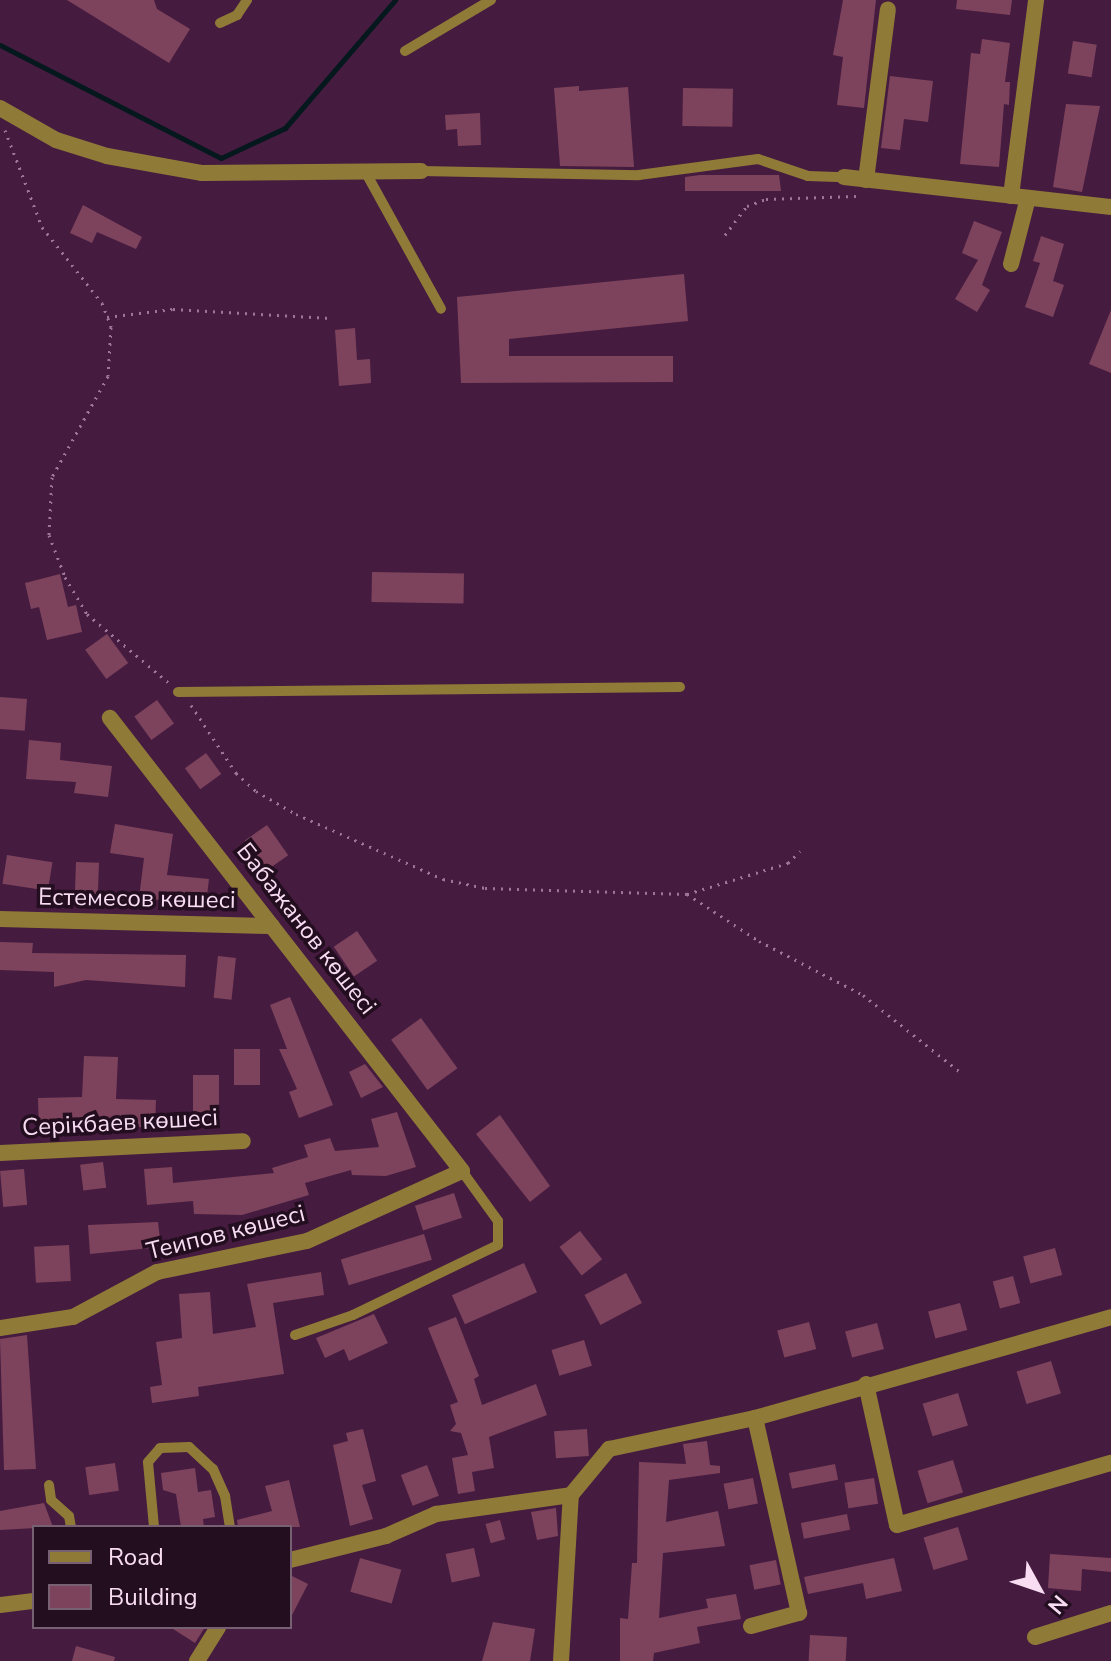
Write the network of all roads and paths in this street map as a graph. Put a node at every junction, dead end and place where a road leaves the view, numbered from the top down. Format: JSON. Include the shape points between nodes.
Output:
{"nodes":[{"id":1,"x":247,"y":0,"type":"edge"},
{"id":2,"x":491,"y":0,"type":"edge"},
{"id":3,"x":1036,"y":0,"type":"edge"},
{"id":4,"x":888,"y":9,"type":"dead end"},
{"id":5,"x":220,"y":23,"type":"dead end"},
{"id":6,"x":405,"y":51,"type":"dead end"},
{"id":7,"x":3,"y":112,"type":"edge"},
{"id":8,"x":421,"y":171,"type":"joint"},
{"id":9,"x":366,"y":173,"type":"junction"},
{"id":10,"x":844,"y":177,"type":"joint"},
{"id":11,"x":866,"y":180,"type":"junction"},
{"id":12,"x":1019,"y":197,"type":"junction"},
{"id":13,"x":1111,"y":207,"type":"edge"},
{"id":14,"x":42,"y":227,"type":"dead end"},
{"id":15,"x":725,"y":235,"type":"dead end"},
{"id":16,"x":1011,"y":264,"type":"dead end"},
{"id":17,"x":441,"y":309,"type":"dead end"},
{"id":18,"x":107,"y":317,"type":"dead end"},
{"id":19,"x":331,"y":318,"type":"dead end"},
{"id":20,"x":680,"y":687,"type":"dead end"},
{"id":21,"x":178,"y":692,"type":"dead end"},
{"id":22,"x":110,"y":718,"type":"dead end"},
{"id":23,"x":687,"y":894,"type":"dead end"},
{"id":24,"x":0,"y":919,"type":"edge"},
{"id":25,"x":272,"y":926,"type":"junction"},
{"id":26,"x":959,"y":1071,"type":"dead end"},
{"id":27,"x":243,"y":1141,"type":"dead end"},
{"id":28,"x":0,"y":1153,"type":"edge"},
{"id":29,"x":462,"y":1171,"type":"junction"},
{"id":30,"x":1111,"y":1317,"type":"edge"},
{"id":31,"x":0,"y":1328,"type":"edge"},
{"id":32,"x":295,"y":1335,"type":"dead end"},
{"id":33,"x":866,"y":1384,"type":"junction"},
{"id":34,"x":755,"y":1418,"type":"junction"},
{"id":35,"x":1111,"y":1463,"type":"edge"},
{"id":36,"x":49,"y":1485,"type":"dead end"},
{"id":37,"x":571,"y":1495,"type":"junction"},
{"id":38,"x":71,"y":1525,"type":"edge"},
{"id":39,"x":154,"y":1525,"type":"edge"},
{"id":40,"x":230,"y":1525,"type":"edge"},
{"id":41,"x":292,"y":1560,"type":"edge"},
{"id":42,"x":32,"y":1601,"type":"edge"},
{"id":43,"x":0,"y":1605,"type":"edge"},
{"id":44,"x":1111,"y":1613,"type":"edge"},
{"id":45,"x":751,"y":1626,"type":"dead end"},
{"id":46,"x":217,"y":1629,"type":"edge"},
{"id":47,"x":1035,"y":1637,"type":"dead end"},
{"id":48,"x":197,"y":1661,"type":"edge"},
{"id":49,"x":561,"y":1661,"type":"edge"}],
"edges":[{"from":1,"to":5,"type":"lane","via":[[237,15]]},
{"from":2,"to":6,"type":"lane"},
{"from":3,"to":12,"type":"street"},
{"from":4,"to":11,"type":"street"},
{"from":7,"to":9,"type":"street","via":[[56,140],[107,156],[202,173]]},
{"from":7,"to":14,"type":"path"},
{"from":8,"to":9,"type":"street"},
{"from":8,"to":10,"type":"lane","via":[[639,175],[758,159],[808,176]]},
{"from":9,"to":17,"type":"lane"},
{"from":10,"to":11,"type":"street"},
{"from":11,"to":12,"type":"street"},
{"from":11,"to":15,"type":"path","via":[[860,193],[848,199],[766,199],[747,206]]},
{"from":12,"to":13,"type":"street"},
{"from":12,"to":16,"type":"street"},
{"from":18,"to":19,"type":"path","via":[[173,309]]},
{"from":20,"to":21,"type":"lane"},
{"from":22,"to":25,"type":"street","name":"Бабажанов көшесі"},
{"from":23,"to":26,"type":"path","via":[[759,941],[863,995]]},
{"from":24,"to":25,"type":"street","name":"Естемесов көшесі"},
{"from":25,"to":29,"type":"street","name":"Бабажанов көшесі"},
{"from":27,"to":28,"type":"street","name":"Серікбаев көшесі"},
{"from":29,"to":31,"type":"street","name":"Теипов көшесі","via":[[307,1241],[157,1272],[73,1317]]},
{"from":29,"to":32,"type":"lane","via":[[498,1221],[498,1245],[353,1315]]},
{"from":30,"to":33,"type":"street"},
{"from":33,"to":34,"type":"street"},
{"from":33,"to":35,"type":"street","via":[[897,1525]]},
{"from":34,"to":37,"type":"street","via":[[609,1449]]},
{"from":34,"to":45,"type":"street","via":[[799,1613]]},
{"from":36,"to":38,"type":"lane","via":[[51,1500],[69,1516]]},
{"from":37,"to":41,"type":"street","via":[[436,1514],[386,1536]]},
{"from":37,"to":49,"type":"street"},
{"from":39,"to":40,"type":"lane","via":[[148,1462],[160,1448],[189,1447],[213,1469]]},
{"from":42,"to":43,"type":"street"},
{"from":44,"to":47,"type":"street"},
{"from":46,"to":48,"type":"street"}]}
